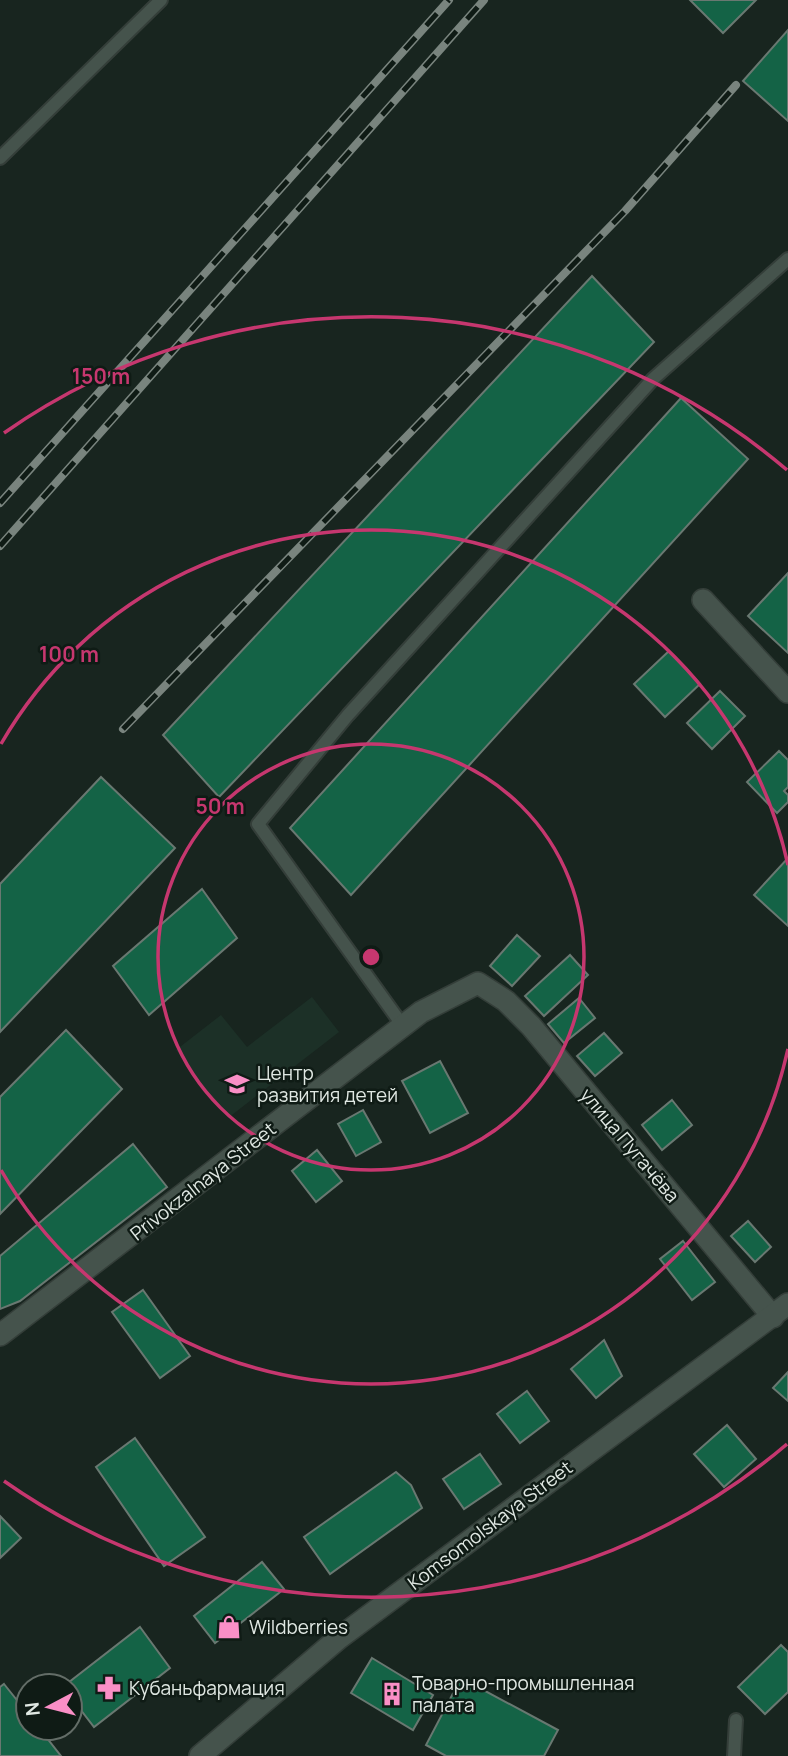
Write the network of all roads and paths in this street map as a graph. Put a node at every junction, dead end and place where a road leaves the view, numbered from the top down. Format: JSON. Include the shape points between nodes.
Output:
{"nodes":[{"id":1,"x":161,"y":0,"type":"edge"},
{"id":2,"x":0,"y":158,"type":"edge"},
{"id":3,"x":788,"y":259,"type":"edge"},
{"id":4,"x":703,"y":600,"type":"dead end"},
{"id":5,"x":788,"y":692,"type":"edge"},
{"id":6,"x":478,"y":983,"type":"joint"},
{"id":7,"x":403,"y":1026,"type":"junction"},
{"id":8,"x":780,"y":1310,"type":"edge"},
{"id":9,"x":0,"y":1335,"type":"edge"},
{"id":10,"x":736,"y":1720,"type":"dead end"},
{"id":11,"x":201,"y":1756,"type":"edge"},
{"id":12,"x":734,"y":1756,"type":"edge"}],
"edges":[{"from":1,"to":2,"type":"lane"},
{"from":3,"to":7,"type":"lane","via":[[653,379],[348,715],[258,824]]},
{"from":4,"to":5,"type":"street"},
{"from":6,"to":7,"type":"street","name":"Privokzalnaya Street"},
{"from":6,"to":8,"type":"street","name":"улица Пугачёва","via":[[506,1001],[531,1026]]},
{"from":7,"to":9,"type":"street","name":"Privokzalnaya Street"},
{"from":8,"to":11,"type":"street","name":"Komsomolskaya Street","via":[[339,1638]]},
{"from":10,"to":12,"type":"lane"}]}
